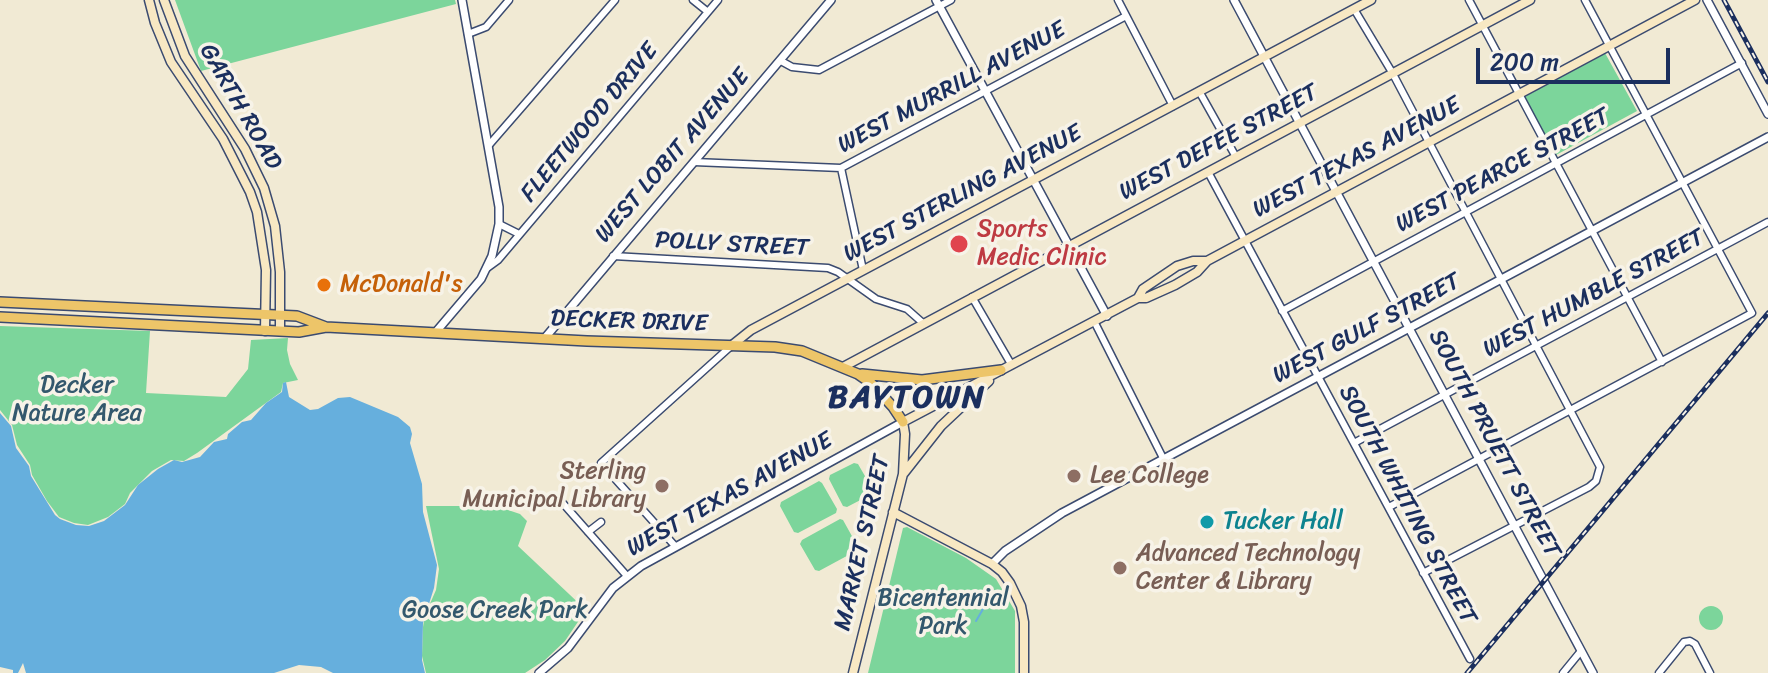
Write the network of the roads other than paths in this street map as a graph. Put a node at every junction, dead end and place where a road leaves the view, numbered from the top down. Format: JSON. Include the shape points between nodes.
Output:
{"nodes":[{"id":1,"x":149,"y":0,"type":"edge"},
{"id":2,"x":164,"y":0,"type":"edge"},
{"id":3,"x":462,"y":0,"type":"edge"},
{"id":4,"x":509,"y":0,"type":"edge"},
{"id":5,"x":615,"y":0,"type":"edge"},
{"id":6,"x":693,"y":0,"type":"edge"},
{"id":7,"x":718,"y":0,"type":"edge"},
{"id":8,"x":831,"y":0,"type":"edge"},
{"id":9,"x":951,"y":0,"type":"edge"},
{"id":10,"x":1118,"y":0,"type":"edge"},
{"id":11,"x":1234,"y":0,"type":"edge"},
{"id":12,"x":1371,"y":0,"type":"edge"},
{"id":13,"x":1469,"y":0,"type":"edge"},
{"id":14,"x":1530,"y":0,"type":"edge"},
{"id":15,"x":1585,"y":0,"type":"edge"},
{"id":16,"x":1695,"y":0,"type":"edge"},
{"id":17,"x":1707,"y":0,"type":"edge"},
{"id":18,"x":938,"y":3,"type":"edge"},
{"id":19,"x":1354,"y":9,"type":"junction"},
{"id":20,"x":708,"y":12,"type":"junction"},
{"id":21,"x":168,"y":13,"type":"junction"},
{"id":22,"x":154,"y":16,"type":"junction"},
{"id":23,"x":1126,"y":16,"type":"junction"},
{"id":24,"x":1482,"y":25,"type":"junction"},
{"id":25,"x":468,"y":34,"type":"junction"},
{"id":26,"x":1609,"y":44,"type":"junction"},
{"id":27,"x":1264,"y":55,"type":"junction"},
{"id":28,"x":781,"y":61,"type":"junction"},
{"id":29,"x":1742,"y":63,"type":"junction"},
{"id":30,"x":1393,"y":74,"type":"junction"},
{"id":31,"x":197,"y":78,"type":"junction"},
{"id":32,"x":186,"y":86,"type":"junction"},
{"id":33,"x":1199,"y":91,"type":"junction"},
{"id":34,"x":986,"y":92,"type":"junction"},
{"id":35,"x":1521,"y":94,"type":"junction"},
{"id":36,"x":1173,"y":106,"type":"junction"},
{"id":37,"x":1647,"y":114,"type":"junction"},
{"id":38,"x":1768,"y":114,"type":"edge"},
{"id":39,"x":1299,"y":123,"type":"junction"},
{"id":40,"x":1768,"y":137,"type":"edge"},
{"id":41,"x":1429,"y":143,"type":"junction"},
{"id":42,"x":489,"y":145,"type":"junction"},
{"id":43,"x":245,"y":149,"type":"junction"},
{"id":44,"x":233,"y":156,"type":"junction"},
{"id":45,"x":1236,"y":157,"type":"junction"},
{"id":46,"x":694,"y":162,"type":"junction"},
{"id":47,"x":1556,"y":163,"type":"junction"},
{"id":48,"x":841,"y":168,"type":"junction"},
{"id":49,"x":1208,"y":172,"type":"junction"},
{"id":50,"x":1031,"y":179,"type":"junction"},
{"id":51,"x":1683,"y":182,"type":"junction"},
{"id":52,"x":1338,"y":192,"type":"junction"},
{"id":53,"x":271,"y":211,"type":"junction"},
{"id":54,"x":257,"y":212,"type":"junction"},
{"id":55,"x":1465,"y":212,"type":"junction"},
{"id":56,"x":1767,"y":222,"type":"edge"},
{"id":57,"x":499,"y":224,"type":"junction"},
{"id":58,"x":1592,"y":230,"type":"junction"},
{"id":59,"x":519,"y":234,"type":"junction"},
{"id":60,"x":1246,"y":240,"type":"junction"},
{"id":61,"x":1068,"y":247,"type":"junction"},
{"id":62,"x":1718,"y":248,"type":"junction"},
{"id":63,"x":613,"y":256,"type":"junction"},
{"id":64,"x":1207,"y":261,"type":"junction"},
{"id":65,"x":1373,"y":261,"type":"junction"},
{"id":66,"x":487,"y":268,"type":"junction"},
{"id":67,"x":863,"y":270,"type":"junction"},
{"id":68,"x":846,"y":279,"type":"junction"},
{"id":69,"x":1501,"y":280,"type":"junction"},
{"id":70,"x":972,"y":297,"type":"junction"},
{"id":71,"x":1628,"y":297,"type":"junction"},
{"id":72,"x":1138,"y":298,"type":"junction"},
{"id":73,"x":0,"y":302,"type":"edge"},
{"id":74,"x":1282,"y":311,"type":"junction"},
{"id":75,"x":267,"y":315,"type":"junction"},
{"id":76,"x":279,"y":315,"type":"junction"},
{"id":77,"x":1107,"y":316,"type":"junction"},
{"id":78,"x":0,"y":317,"type":"edge"},
{"id":79,"x":1095,"y":323,"type":"junction"},
{"id":80,"x":924,"y":324,"type":"junction"},
{"id":81,"x":326,"y":327,"type":"junction"},
{"id":82,"x":1409,"y":329,"type":"junction"},
{"id":83,"x":265,"y":331,"type":"junction"},
{"id":84,"x":280,"y":331,"type":"junction"},
{"id":85,"x":435,"y":333,"type":"junction"},
{"id":86,"x":544,"y":339,"type":"junction"},
{"id":87,"x":731,"y":346,"type":"junction"},
{"id":88,"x":1536,"y":346,"type":"junction"},
{"id":89,"x":1662,"y":362,"type":"junction"},
{"id":90,"x":1011,"y":364,"type":"junction"},
{"id":91,"x":843,"y":367,"type":"junction"},
{"id":92,"x":1001,"y":370,"type":"junction"},
{"id":93,"x":858,"y":374,"type":"junction"},
{"id":94,"x":1318,"y":377,"type":"junction"},
{"id":95,"x":1445,"y":395,"type":"junction"},
{"id":96,"x":1570,"y":411,"type":"junction"},
{"id":97,"x":903,"y":422,"type":"junction"},
{"id":98,"x":1354,"y":443,"type":"junction"},
{"id":99,"x":1479,"y":459,"type":"junction"},
{"id":100,"x":1164,"y":460,"type":"junction"},
{"id":101,"x":903,"y":474,"type":"junction"},
{"id":102,"x":560,"y":500,"type":"dead end"},
{"id":103,"x":1389,"y":507,"type":"junction"},
{"id":104,"x":893,"y":512,"type":"junction"},
{"id":105,"x":601,"y":522,"type":"dead end"},
{"id":106,"x":1515,"y":525,"type":"junction"},
{"id":107,"x":588,"y":532,"type":"junction"},
{"id":108,"x":675,"y":546,"type":"junction"},
{"id":109,"x":992,"y":564,"type":"junction"},
{"id":110,"x":1423,"y":573,"type":"junction"},
{"id":111,"x":627,"y":576,"type":"junction"},
{"id":112,"x":1581,"y":651,"type":"junction"},
{"id":113,"x":1470,"y":659,"type":"dead end"},
{"id":114,"x":539,"y":673,"type":"edge"},
{"id":115,"x":853,"y":673,"type":"edge"},
{"id":116,"x":1024,"y":673,"type":"edge"},
{"id":117,"x":1563,"y":673,"type":"edge"},
{"id":118,"x":1593,"y":673,"type":"edge"},
{"id":119,"x":1659,"y":673,"type":"edge"},
{"id":120,"x":1710,"y":673,"type":"edge"}],
"edges":[{"from":1,"to":22,"type":"main road","name":"GARTH ROAD"},
{"from":2,"to":21,"type":"main road","name":"GARTH ROAD"},
{"from":3,"to":25,"type":"street"},
{"from":4,"to":25,"type":"street","via":[[486,27]]},
{"from":5,"to":42,"type":"street"},
{"from":6,"to":20,"type":"street"},
{"from":7,"to":20,"type":"street","name":"FLEETWOOD DRIVE"},
{"from":8,"to":28,"type":"street","name":"WEST LOBIT AVENUE"},
{"from":9,"to":18,"type":"street"},
{"from":10,"to":23,"type":"street"},
{"from":11,"to":27,"type":"street","name":"SOUTH PRUETT STREET"},
{"from":12,"to":19,"type":"main road","name":"WEST STERLING AVENUE"},
{"from":13,"to":24,"type":"street"},
{"from":14,"to":24,"type":"main road","name":"WEST DEFEE STREET"},
{"from":15,"to":26,"type":"street"},
{"from":16,"to":26,"type":"main road","name":"WEST TEXAS AVENUE"},
{"from":17,"to":29,"type":"street"},
{"from":18,"to":28,"type":"street","via":[[819,70]]},
{"from":18,"to":34,"type":"street"},
{"from":19,"to":27,"type":"main road","name":"WEST STERLING AVENUE"},
{"from":19,"to":30,"type":"street"},
{"from":20,"to":59,"type":"street","name":"FLEETWOOD DRIVE"},
{"from":21,"to":22,"type":"main road"},
{"from":21,"to":31,"type":"main road","name":"GARTH ROAD"},
{"from":22,"to":32,"type":"main road","name":"GARTH ROAD"},
{"from":23,"to":34,"type":"street","name":"WEST MURRILL AVENUE"},
{"from":23,"to":36,"type":"street"},
{"from":24,"to":30,"type":"main road","name":"WEST DEFEE STREET"},
{"from":24,"to":35,"type":"street"},
{"from":25,"to":42,"type":"street"},
{"from":26,"to":35,"type":"main road","name":"WEST TEXAS AVENUE"},
{"from":26,"to":37,"type":"street"},
{"from":27,"to":33,"type":"main road","name":"WEST STERLING AVENUE"},
{"from":27,"to":39,"type":"street","name":"SOUTH PRUETT STREET"},
{"from":28,"to":46,"type":"street","name":"WEST LOBIT AVENUE"},
{"from":29,"to":37,"type":"street","name":"WEST PEARCE STREET"},
{"from":29,"to":38,"type":"street"},
{"from":30,"to":39,"type":"main road","name":"WEST DEFEE STREET"},
{"from":30,"to":41,"type":"street"},
{"from":31,"to":32,"type":"main road"},
{"from":31,"to":43,"type":"main road","name":"GARTH ROAD"},
{"from":32,"to":44,"type":"main road","name":"GARTH ROAD"},
{"from":33,"to":36,"type":"main road","name":"WEST STERLING AVENUE"},
{"from":33,"to":45,"type":"street"},
{"from":34,"to":48,"type":"street","name":"WEST MURRILL AVENUE"},
{"from":34,"to":50,"type":"street"},
{"from":35,"to":41,"type":"main road","name":"WEST TEXAS AVENUE"},
{"from":35,"to":47,"type":"street"},
{"from":36,"to":50,"type":"main road","name":"WEST STERLING AVENUE"},
{"from":37,"to":47,"type":"street","name":"WEST PEARCE STREET"},
{"from":37,"to":51,"type":"street"},
{"from":39,"to":45,"type":"main road","name":"WEST DEFEE STREET"},
{"from":39,"to":52,"type":"street","name":"SOUTH PRUETT STREET"},
{"from":40,"to":51,"type":"street","name":"WEST GULF STREET"},
{"from":41,"to":52,"type":"main road","name":"WEST TEXAS AVENUE"},
{"from":41,"to":55,"type":"street"},
{"from":42,"to":57,"type":"street"},
{"from":43,"to":44,"type":"main road"},
{"from":43,"to":53,"type":"main road","name":"GARTH ROAD"},
{"from":44,"to":54,"type":"main road","name":"GARTH ROAD"},
{"from":45,"to":49,"type":"main road","name":"WEST DEFEE STREET"},
{"from":46,"to":48,"type":"street","name":"WEST MURRILL AVENUE"},
{"from":46,"to":63,"type":"street","name":"WEST LOBIT AVENUE"},
{"from":47,"to":55,"type":"street","name":"WEST PEARCE STREET"},
{"from":47,"to":58,"type":"street"},
{"from":48,"to":67,"type":"street"},
{"from":49,"to":60,"type":"street","name":"SOUTH WHITING STREET"},
{"from":49,"to":61,"type":"main road","name":"WEST DEFEE STREET"},
{"from":50,"to":61,"type":"street"},
{"from":50,"to":67,"type":"main road","name":"WEST STERLING AVENUE"},
{"from":51,"to":58,"type":"street","name":"WEST GULF STREET"},
{"from":51,"to":62,"type":"street"},
{"from":52,"to":60,"type":"main road","name":"WEST TEXAS AVENUE"},
{"from":52,"to":65,"type":"street","name":"SOUTH PRUETT STREET"},
{"from":53,"to":54,"type":"street"},
{"from":53,"to":76,"type":"main road","name":"GARTH ROAD","via":[[280,272]]},
{"from":54,"to":75,"type":"main road","name":"GARTH ROAD"},
{"from":55,"to":65,"type":"street","name":"WEST PEARCE STREET"},
{"from":55,"to":69,"type":"street"},
{"from":56,"to":62,"type":"street","name":"WEST HUMBLE STREET"},
{"from":57,"to":59,"type":"street"},
{"from":57,"to":66,"type":"street"},
{"from":58,"to":69,"type":"street","name":"WEST GULF STREET"},
{"from":58,"to":71,"type":"street"},
{"from":59,"to":66,"type":"street","name":"FLEETWOOD DRIVE"},
{"from":60,"to":64,"type":"main road","name":"WEST TEXAS AVENUE"},
{"from":60,"to":74,"type":"street","name":"SOUTH WHITING STREET"},
{"from":61,"to":70,"type":"main road","name":"WEST DEFEE STREET"},
{"from":61,"to":77,"type":"street"},
{"from":62,"to":71,"type":"street","name":"WEST HUMBLE STREET"},
{"from":62,"to":89,"type":"street","via":[[1752,313]]},
{"from":63,"to":68,"type":"street","name":"POLLY STREET","via":[[828,268]]},
{"from":63,"to":86,"type":"street","name":"WEST LOBIT AVENUE"},
{"from":64,"to":72,"type":"main road","name":"WEST TEXAS AVENUE","via":[[1175,285]]},
{"from":64,"to":72,"type":"main road","name":"WEST TEXAS AVENUE","via":[[1177,266]]},
{"from":65,"to":74,"type":"street","name":"WEST PEARCE STREET"},
{"from":65,"to":82,"type":"street","name":"SOUTH PRUETT STREET"},
{"from":66,"to":85,"type":"street"},
{"from":67,"to":68,"type":"main road","name":"WEST STERLING AVENUE"},
{"from":68,"to":80,"type":"street","name":"POLLY STREET","via":[[876,299],[907,309]]},
{"from":68,"to":87,"type":"main road","name":"WEST STERLING AVENUE"},
{"from":69,"to":82,"type":"street","name":"WEST GULF STREET"},
{"from":69,"to":88,"type":"street"},
{"from":70,"to":80,"type":"main road","name":"WEST DEFEE STREET"},
{"from":70,"to":90,"type":"street"},
{"from":71,"to":88,"type":"street","name":"WEST HUMBLE STREET"},
{"from":71,"to":89,"type":"street"},
{"from":72,"to":77,"type":"main road","name":"WEST TEXAS AVENUE"},
{"from":73,"to":75,"type":"main road","name":"DECKER DRIVE"},
{"from":74,"to":94,"type":"street","name":"SOUTH WHITING STREET"},
{"from":75,"to":76,"type":"main road","name":"DECKER DRIVE"},
{"from":75,"to":83,"type":"main road","name":"GARTH ROAD"},
{"from":76,"to":81,"type":"main road","name":"DECKER DRIVE"},
{"from":76,"to":84,"type":"main road","name":"GARTH ROAD"},
{"from":77,"to":79,"type":"main road","name":"WEST TEXAS AVENUE"},
{"from":78,"to":83,"type":"main road","name":"DECKER DRIVE"},
{"from":79,"to":90,"type":"main road","name":"WEST TEXAS AVENUE"},
{"from":79,"to":100,"type":"street"},
{"from":80,"to":91,"type":"main road","name":"WEST DEFEE STREET"},
{"from":81,"to":84,"type":"main road","name":"DECKER DRIVE"},
{"from":81,"to":85,"type":"main road","name":"DECKER DRIVE"},
{"from":82,"to":94,"type":"street","name":"WEST GULF STREET"},
{"from":82,"to":95,"type":"street","name":"SOUTH PRUETT STREET"},
{"from":83,"to":84,"type":"main road","name":"DECKER DRIVE"},
{"from":85,"to":86,"type":"main road","name":"DECKER DRIVE"},
{"from":86,"to":87,"type":"main road","name":"DECKER DRIVE"},
{"from":87,"to":91,"type":"main road","name":"DECKER DRIVE","via":[[802,351]]},
{"from":87,"to":108,"type":"street","name":"WEST STERLING AVENUE","via":[[601,463]]},
{"from":88,"to":95,"type":"street","name":"WEST HUMBLE STREET"},
{"from":88,"to":96,"type":"street"},
{"from":89,"to":96,"type":"street"},
{"from":90,"to":92,"type":"main road","name":"WEST TEXAS AVENUE"},
{"from":91,"to":93,"type":"main road","name":"DECKER DRIVE"},
{"from":92,"to":93,"type":"main road","via":[[922,380]]},
{"from":92,"to":97,"type":"main road","name":"WEST TEXAS AVENUE"},
{"from":92,"to":101,"type":"main road","via":[[941,426]]},
{"from":93,"to":97,"type":"main road","name":"DECKER DRIVE"},
{"from":94,"to":98,"type":"street","name":"SOUTH WHITING STREET"},
{"from":94,"to":100,"type":"street","name":"WEST GULF STREET"},
{"from":95,"to":98,"type":"street","name":"WEST HUMBLE STREET"},
{"from":95,"to":99,"type":"street","name":"SOUTH PRUETT STREET"},
{"from":96,"to":99,"type":"street"},
{"from":96,"to":106,"type":"street","via":[[1600,467],[1599,475],[1589,487]]},
{"from":97,"to":101,"type":"main road","name":"MARKET STREET"},
{"from":97,"to":108,"type":"street","name":"WEST TEXAS AVENUE"},
{"from":98,"to":103,"type":"street","name":"SOUTH WHITING STREET"},
{"from":99,"to":103,"type":"street"},
{"from":99,"to":106,"type":"street","name":"SOUTH PRUETT STREET"},
{"from":100,"to":109,"type":"street","name":"WEST GULF STREET","via":[[1062,513]]},
{"from":101,"to":104,"type":"main road","name":"MARKET STREET"},
{"from":102,"to":107,"type":"street"},
{"from":103,"to":110,"type":"street","name":"SOUTH WHITING STREET"},
{"from":104,"to":109,"type":"main road"},
{"from":104,"to":115,"type":"main road","name":"MARKET STREET"},
{"from":105,"to":107,"type":"street"},
{"from":106,"to":110,"type":"street"},
{"from":106,"to":112,"type":"street","name":"SOUTH PRUETT STREET"},
{"from":107,"to":111,"type":"street"},
{"from":108,"to":111,"type":"street","name":"WEST TEXAS AVENUE"},
{"from":109,"to":116,"type":"main road","via":[[1019,598]]},
{"from":110,"to":113,"type":"street","name":"SOUTH WHITING STREET"},
{"from":111,"to":114,"type":"street","name":"WEST TEXAS AVENUE","via":[[568,648]]},
{"from":112,"to":117,"type":"street"},
{"from":112,"to":118,"type":"street","name":"SOUTH PRUETT STREET"},
{"from":119,"to":120,"type":"street","via":[[1690,641]]}]}
